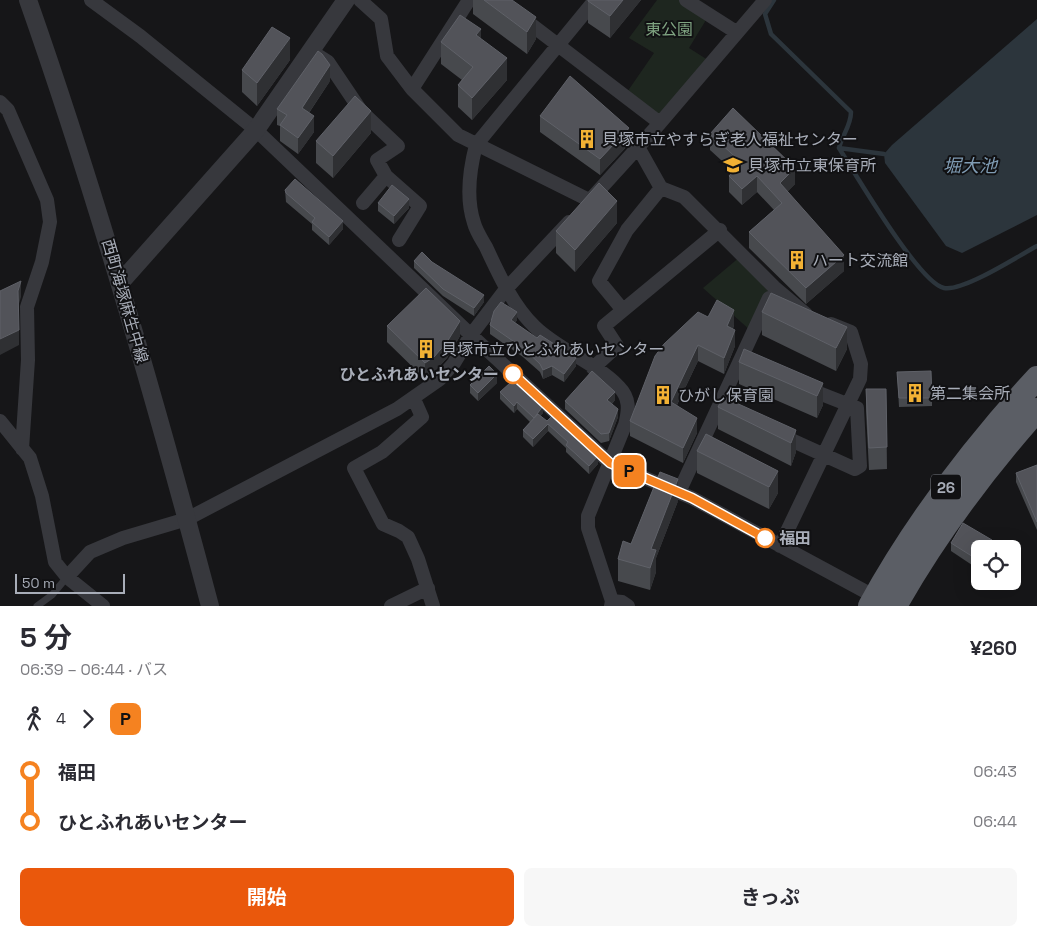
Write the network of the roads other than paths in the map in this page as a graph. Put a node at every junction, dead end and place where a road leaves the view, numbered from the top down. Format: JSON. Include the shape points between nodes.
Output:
{"nodes":[{"id":1,"x":28,"y":0,"type":"edge"},
{"id":2,"x":91,"y":0,"type":"edge"},
{"id":3,"x":346,"y":0,"type":"edge"},
{"id":4,"x":360,"y":0,"type":"edge"},
{"id":5,"x":468,"y":0,"type":"edge"},
{"id":6,"x":595,"y":0,"type":"edge"},
{"id":7,"x":686,"y":0,"type":"edge"},
{"id":8,"x":765,"y":0,"type":"edge"},
{"id":9,"x":502,"y":1,"type":"edge"},
{"id":10,"x":736,"y":32,"type":"junction"},
{"id":11,"x":559,"y":44,"type":"junction"},
{"id":12,"x":311,"y":50,"type":"junction"},
{"id":13,"x":412,"y":88,"type":"junction"},
{"id":14,"x":0,"y":102,"type":"edge"},
{"id":15,"x":660,"y":123,"type":"junction"},
{"id":16,"x":256,"y":130,"type":"junction"},
{"id":17,"x":476,"y":144,"type":"junction"},
{"id":18,"x":638,"y":147,"type":"junction"},
{"id":19,"x":386,"y":176,"type":"junction"},
{"id":20,"x":661,"y":188,"type":"junction"},
{"id":21,"x":589,"y":200,"type":"junction"},
{"id":22,"x":363,"y":203,"type":"dead end"},
{"id":23,"x":720,"y":230,"type":"junction"},
{"id":24,"x":399,"y":240,"type":"dead end"},
{"id":25,"x":120,"y":283,"type":"junction"},
{"id":26,"x":774,"y":287,"type":"junction"},
{"id":27,"x":506,"y":289,"type":"junction"},
{"id":28,"x":622,"y":309,"type":"junction"},
{"id":29,"x":470,"y":335,"type":"junction"},
{"id":30,"x":593,"y":368,"type":"junction"},
{"id":31,"x":1037,"y":378,"type":"edge"},
{"id":32,"x":794,"y":383,"type":"edge"},
{"id":33,"x":414,"y":399,"type":"junction"},
{"id":34,"x":847,"y":406,"type":"junction"},
{"id":35,"x":1037,"y":410,"type":"edge"},
{"id":36,"x":0,"y":421,"type":"edge"},
{"id":37,"x":771,"y":431,"type":"edge"},
{"id":38,"x":22,"y":448,"type":"junction"},
{"id":39,"x":824,"y":455,"type":"junction"},
{"id":40,"x":610,"y":463,"type":"junction"},
{"id":41,"x":678,"y":492,"type":"junction"},
{"id":42,"x":187,"y":519,"type":"junction"},
{"id":43,"x":780,"y":546,"type":"junction"},
{"id":44,"x":67,"y":577,"type":"junction"},
{"id":45,"x":428,"y":588,"type":"junction"},
{"id":46,"x":612,"y":604,"type":"edge"},
{"id":47,"x":883,"y":604,"type":"edge"},
{"id":48,"x":37,"y":606,"type":"edge"},
{"id":49,"x":103,"y":606,"type":"edge"},
{"id":50,"x":210,"y":606,"type":"edge"},
{"id":51,"x":392,"y":606,"type":"edge"},
{"id":52,"x":434,"y":606,"type":"edge"},
{"id":53,"x":628,"y":606,"type":"edge"}],
"edges":[{"from":1,"to":25,"type":"street","name":"西町海塚麻生中線","via":[[75,136]]},
{"from":2,"to":16,"type":"street"},
{"from":3,"to":12,"type":"street"},
{"from":4,"to":13,"type":"street","via":[[381,19],[387,56]]},
{"from":5,"to":13,"type":"street"},
{"from":6,"to":11,"type":"street"},
{"from":7,"to":10,"type":"street"},
{"from":8,"to":10,"type":"street"},
{"from":9,"to":11,"type":"street"},
{"from":10,"to":15,"type":"street"},
{"from":11,"to":15,"type":"street"},
{"from":11,"to":17,"type":"street"},
{"from":12,"to":16,"type":"street"},
{"from":12,"to":19,"type":"street","via":[[328,62],[360,111],[398,146],[378,160]]},
{"from":13,"to":17,"type":"street","via":[[458,135]]},
{"from":14,"to":38,"type":"street","via":[[8,110],[46,200],[50,222],[42,262],[27,308],[28,360]]},
{"from":15,"to":18,"type":"street"},
{"from":16,"to":25,"type":"street"},
{"from":16,"to":29,"type":"street"},
{"from":17,"to":21,"type":"street"},
{"from":17,"to":27,"type":"street","via":[[471,162],[470,194],[474,223]]},
{"from":18,"to":20,"type":"street"},
{"from":18,"to":21,"type":"street"},
{"from":19,"to":22,"type":"street"},
{"from":19,"to":24,"type":"street","via":[[420,206]]},
{"from":20,"to":23,"type":"street","via":[[684,197]]},
{"from":20,"to":28,"type":"street","via":[[627,230],[599,281]]},
{"from":21,"to":27,"type":"street"},
{"from":23,"to":26,"type":"street"},
{"from":23,"to":28,"type":"street"},
{"from":25,"to":42,"type":"street","name":"西町海塚麻生中線"},
{"from":26,"to":34,"type":"street","via":[[804,313],[851,332],[860,364],[860,379]]},
{"from":26,"to":41,"type":"street","via":[[723,409]]},
{"from":27,"to":29,"type":"street"},
{"from":27,"to":30,"type":"street","via":[[534,326]]},
{"from":28,"to":30,"type":"street","via":[[604,326],[617,346]]},
{"from":29,"to":33,"type":"street","via":[[454,363],[440,379]]},
{"from":29,"to":40,"type":"street"},
{"from":30,"to":40,"type":"street","via":[[620,387],[628,399],[629,411]]},
{"from":31,"to":47,"type":"highway","number":"26","via":[[964,461],[923,520]]},
{"from":32,"to":34,"type":"street"},
{"from":33,"to":42,"type":"street"},
{"from":33,"to":45,"type":"street","via":[[422,417],[382,452],[354,468],[383,524],[408,537]]},
{"from":34,"to":39,"type":"street"},
{"from":34,"to":39,"type":"street","via":[[857,408],[860,466],[855,469]]},
{"from":35,"to":47,"type":"highway","number":"26"},
{"from":36,"to":38,"type":"street"},
{"from":37,"to":39,"type":"street"},
{"from":38,"to":44,"type":"street","via":[[30,458],[42,496],[55,562]]},
{"from":39,"to":43,"type":"street"},
{"from":40,"to":41,"type":"street"},
{"from":40,"to":46,"type":"street","via":[[588,516],[588,528]]},
{"from":41,"to":43,"type":"street"},
{"from":42,"to":44,"type":"street","via":[[123,538],[90,552]]},
{"from":42,"to":50,"type":"street","name":"西町海塚麻生中線"},
{"from":43,"to":47,"type":"street"},
{"from":44,"to":48,"type":"lane","via":[[52,595]]},
{"from":44,"to":49,"type":"street"},
{"from":45,"to":51,"type":"street"},
{"from":45,"to":52,"type":"street"},
{"from":46,"to":53,"type":"street","via":[[622,602]]}]}
